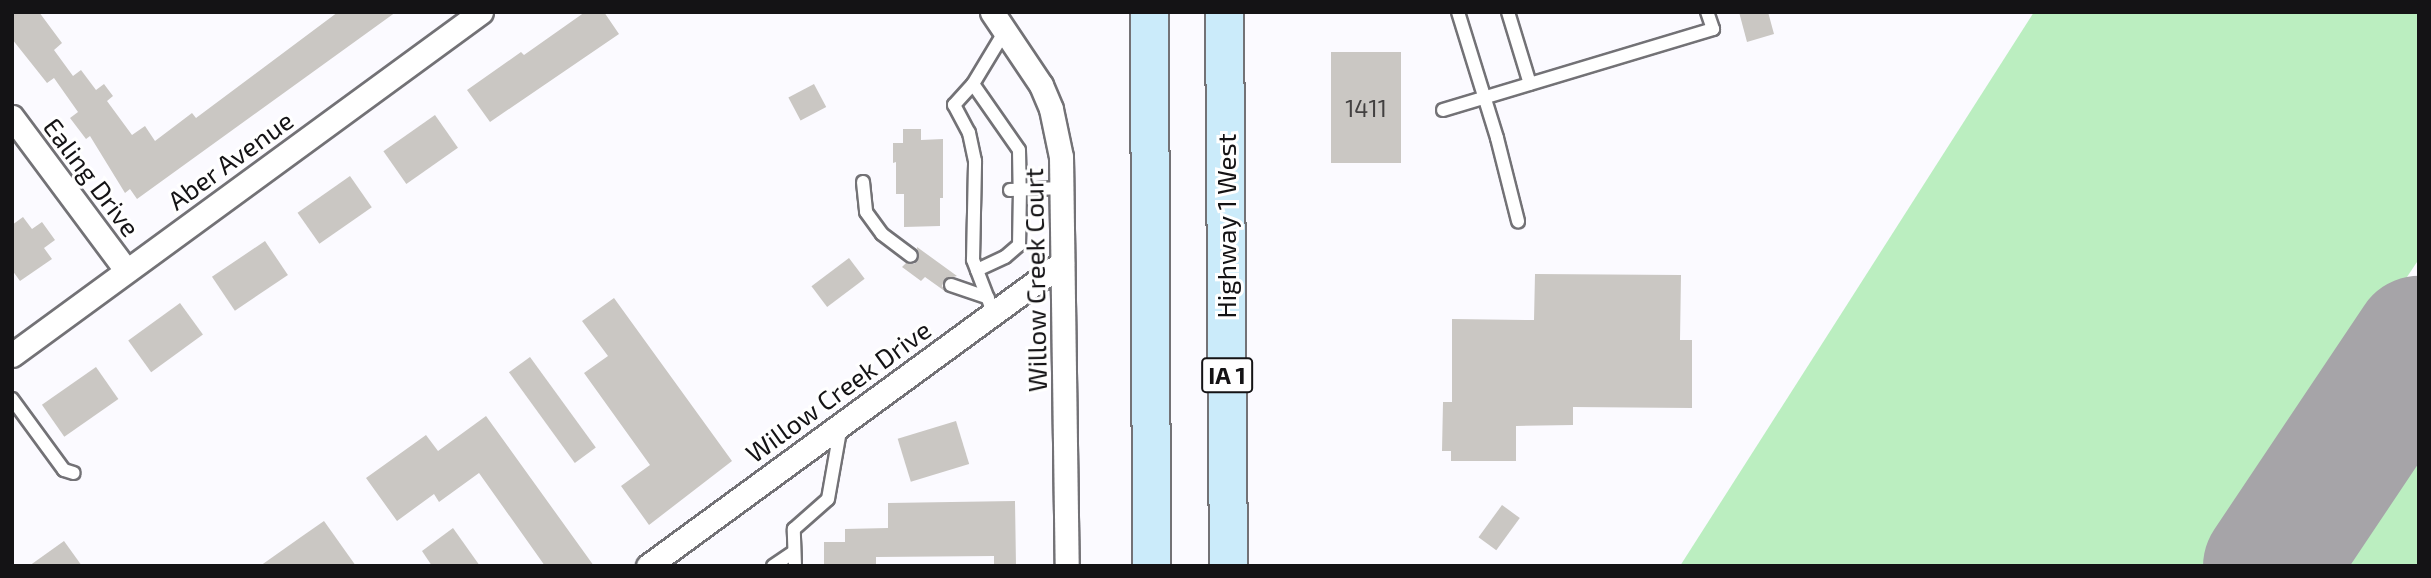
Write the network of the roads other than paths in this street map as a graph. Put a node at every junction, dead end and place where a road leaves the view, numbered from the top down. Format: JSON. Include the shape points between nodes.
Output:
{"nodes":[{"id":1,"x":481,"y":12,"type":"edge"},
{"id":2,"x":1149,"y":12,"type":"edge"},
{"id":3,"x":1458,"y":12,"type":"edge"},
{"id":4,"x":1508,"y":12,"type":"edge"},
{"id":5,"x":1707,"y":12,"type":"edge"},
{"id":6,"x":1229,"y":19,"type":"edge"},
{"id":7,"x":998,"y":22,"type":"edge"},
{"id":8,"x":974,"y":84,"type":"junction"},
{"id":9,"x":1530,"y":84,"type":"junction"},
{"id":10,"x":1485,"y":97,"type":"junction"},
{"id":11,"x":1443,"y":110,"type":"dead end"},
{"id":12,"x":12,"y":117,"type":"edge"},
{"id":13,"x":863,"y":181,"type":"dead end"},
{"id":14,"x":1062,"y":188,"type":"junction"},
{"id":15,"x":1015,"y":190,"type":"junction"},
{"id":16,"x":1518,"y":222,"type":"dead end"},
{"id":17,"x":911,"y":256,"type":"dead end"},
{"id":18,"x":1062,"y":263,"type":"junction"},
{"id":19,"x":126,"y":270,"type":"junction"},
{"id":20,"x":977,"y":270,"type":"junction"},
{"id":21,"x":951,"y":285,"type":"dead end"},
{"id":22,"x":990,"y":305,"type":"junction"},
{"id":23,"x":12,"y":355,"type":"edge"},
{"id":24,"x":12,"y":399,"type":"edge"},
{"id":25,"x":841,"y":424,"type":"junction"},
{"id":26,"x":74,"y":473,"type":"dead end"},
{"id":27,"x":794,"y":552,"type":"junction"},
{"id":28,"x":648,"y":566,"type":"edge"},
{"id":29,"x":773,"y":566,"type":"edge"},
{"id":30,"x":794,"y":566,"type":"edge"},
{"id":31,"x":1067,"y":566,"type":"edge"},
{"id":32,"x":1151,"y":566,"type":"edge"},
{"id":33,"x":1228,"y":566,"type":"edge"}],
"edges":[{"from":1,"to":19,"type":"street","name":"Aber Avenue"},
{"from":2,"to":32,"type":"main road"},
{"from":3,"to":10,"type":"lane"},
{"from":4,"to":9,"type":"lane"},
{"from":5,"to":9,"type":"lane","via":[[1713,29]]},
{"from":6,"to":33,"type":"main road","name":"Highway 1 West","number":"IA 1"},
{"from":7,"to":8,"type":"lane"},
{"from":7,"to":14,"type":"street","name":"Willow Creek Court","via":[[1025,59],[1051,109]]},
{"from":8,"to":15,"type":"lane","via":[[1019,150]]},
{"from":8,"to":20,"type":"lane","via":[[954,105],[970,133],[975,161],[973,253]]},
{"from":9,"to":10,"type":"lane"},
{"from":10,"to":11,"type":"lane"},
{"from":10,"to":16,"type":"lane"},
{"from":12,"to":19,"type":"street","name":"Ealing Drive"},
{"from":13,"to":17,"type":"lane","via":[[866,212],[882,234]]},
{"from":14,"to":15,"type":"lane"},
{"from":14,"to":18,"type":"street","name":"Willow Creek Court"},
{"from":15,"to":20,"type":"lane","via":[[1019,245]]},
{"from":18,"to":22,"type":"street","name":"Willow Creek Drive"},
{"from":18,"to":31,"type":"street","name":"Willow Creek Court"},
{"from":19,"to":23,"type":"street","name":"Aber Avenue"},
{"from":20,"to":22,"type":"lane"},
{"from":21,"to":22,"type":"lane"},
{"from":22,"to":25,"type":"street","name":"Willow Creek Drive"},
{"from":24,"to":26,"type":"lane","via":[[64,470]]},
{"from":25,"to":27,"type":"lane","via":[[828,499],[794,529]]},
{"from":25,"to":28,"type":"street","name":"Willow Creek Drive"},
{"from":27,"to":29,"type":"lane"},
{"from":27,"to":30,"type":"lane"}]}
